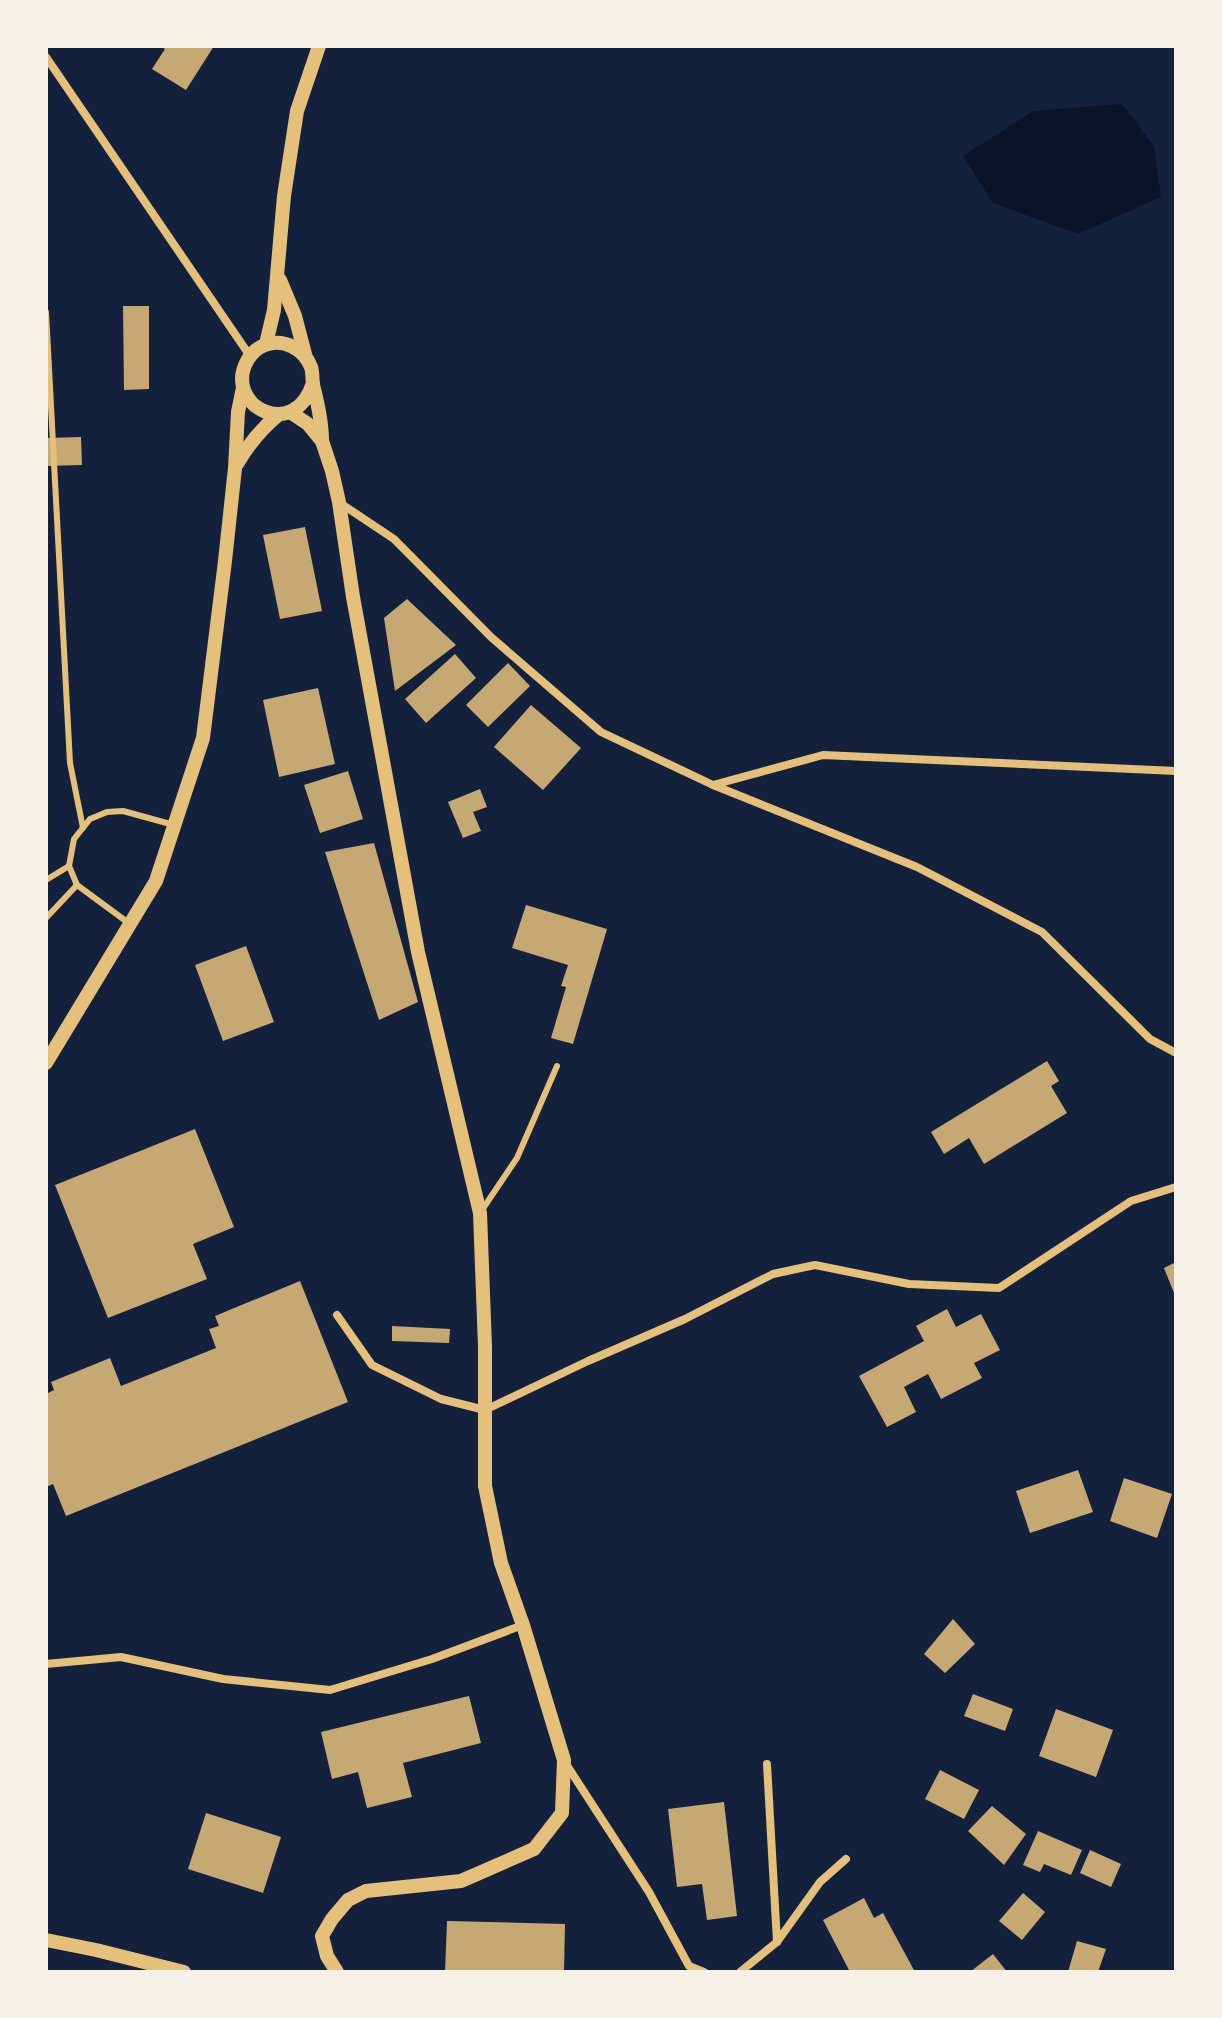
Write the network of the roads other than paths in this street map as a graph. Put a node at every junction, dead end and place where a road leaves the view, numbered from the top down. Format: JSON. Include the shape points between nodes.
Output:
{"nodes":[{"id":1,"x":319,"y":46,"type":"edge"},
{"id":2,"x":46,"y":57,"type":"edge"},
{"id":3,"x":278,"y":275,"type":"junction"},
{"id":4,"x":46,"y":312,"type":"edge"},
{"id":5,"x":266,"y":344,"type":"junction"},
{"id":6,"x":250,"y":356,"type":"junction"},
{"id":7,"x":306,"y":358,"type":"junction"},
{"id":8,"x":313,"y":383,"type":"junction"},
{"id":9,"x":243,"y":388,"type":"junction"},
{"id":10,"x":284,"y":414,"type":"junction"},
{"id":11,"x":322,"y":441,"type":"junction"},
{"id":12,"x":235,"y":468,"type":"junction"},
{"id":13,"x":339,"y":502,"type":"junction"},
{"id":14,"x":1176,"y":771,"type":"edge"},
{"id":15,"x":713,"y":785,"type":"junction"},
{"id":16,"x":174,"y":825,"type":"junction"},
{"id":17,"x":83,"y":828,"type":"junction"},
{"id":18,"x":69,"y":866,"type":"junction"},
{"id":19,"x":46,"y":880,"type":"edge"},
{"id":20,"x":77,"y":885,"type":"junction"},
{"id":21,"x":46,"y":918,"type":"edge"},
{"id":22,"x":130,"y":924,"type":"junction"},
{"id":23,"x":1176,"y":1053,"type":"edge"},
{"id":24,"x":46,"y":1063,"type":"edge"},
{"id":25,"x":557,"y":1066,"type":"dead end"},
{"id":26,"x":1176,"y":1187,"type":"edge"},
{"id":27,"x":480,"y":1213,"type":"junction"},
{"id":28,"x":337,"y":1315,"type":"dead end"},
{"id":29,"x":485,"y":1410,"type":"junction"},
{"id":30,"x":523,"y":1625,"type":"junction"},
{"id":31,"x":46,"y":1664,"type":"edge"},
{"id":32,"x":564,"y":1760,"type":"junction"},
{"id":33,"x":767,"y":1764,"type":"dead end"},
{"id":34,"x":846,"y":1859,"type":"dead end"},
{"id":35,"x":46,"y":1940,"type":"edge"},
{"id":36,"x":777,"y":1942,"type":"junction"},
{"id":37,"x":184,"y":1972,"type":"edge"},
{"id":38,"x":337,"y":1972,"type":"edge"},
{"id":39,"x":704,"y":1972,"type":"edge"},
{"id":40,"x":740,"y":1972,"type":"edge"}],
"edges":[{"from":1,"to":3,"type":"street","via":[[297,111]]},
{"from":2,"to":6,"type":"street"},
{"from":3,"to":5,"type":"street"},
{"from":3,"to":7,"type":"street"},
{"from":4,"to":17,"type":"lane","via":[[70,763]]},
{"from":5,"to":6,"type":"street"},
{"from":5,"to":7,"type":"street","via":[[289,345]]},
{"from":6,"to":9,"type":"street"},
{"from":7,"to":8,"type":"street"},
{"from":8,"to":10,"type":"street","via":[[301,406]]},
{"from":8,"to":11,"type":"street"},
{"from":9,"to":10,"type":"street","via":[[256,407]]},
{"from":9,"to":12,"type":"street"},
{"from":10,"to":11,"type":"street","via":[[308,424]]},
{"from":10,"to":12,"type":"street","via":[[266,425]]},
{"from":11,"to":13,"type":"street"},
{"from":12,"to":16,"type":"street","via":[[203,738]]},
{"from":13,"to":15,"type":"street","via":[[394,539],[491,637],[601,732]]},
{"from":13,"to":27,"type":"street","via":[[418,952]]},
{"from":14,"to":15,"type":"street","via":[[823,755]]},
{"from":15,"to":23,"type":"street","via":[[917,867],[1042,932],[1150,1039]]},
{"from":16,"to":17,"type":"lane","via":[[123,811],[90,819]]},
{"from":16,"to":22,"type":"street","via":[[156,881]]},
{"from":17,"to":18,"type":"lane","via":[[74,839]]},
{"from":18,"to":19,"type":"lane"},
{"from":18,"to":20,"type":"lane"},
{"from":20,"to":21,"type":"lane"},
{"from":20,"to":22,"type":"lane"},
{"from":22,"to":24,"type":"street"},
{"from":25,"to":27,"type":"lane","via":[[517,1158]]},
{"from":26,"to":29,"type":"street","via":[[1131,1201],[999,1288],[909,1284],[815,1265],[773,1274]]},
{"from":27,"to":29,"type":"street"},
{"from":28,"to":29,"type":"street","via":[[372,1365],[441,1399]]},
{"from":29,"to":30,"type":"street","via":[[485,1486],[501,1563]]},
{"from":30,"to":31,"type":"street","via":[[330,1690],[223,1679],[121,1657]]},
{"from":30,"to":32,"type":"street"},
{"from":32,"to":38,"type":"street","via":[[562,1813],[534,1849],[461,1881],[366,1891],[348,1900],[322,1936]]},
{"from":32,"to":39,"type":"street","via":[[649,1892],[689,1966]]},
{"from":33,"to":36,"type":"street"},
{"from":34,"to":36,"type":"street","via":[[820,1882]]},
{"from":35,"to":37,"type":"street"},
{"from":36,"to":40,"type":"street"}]}
